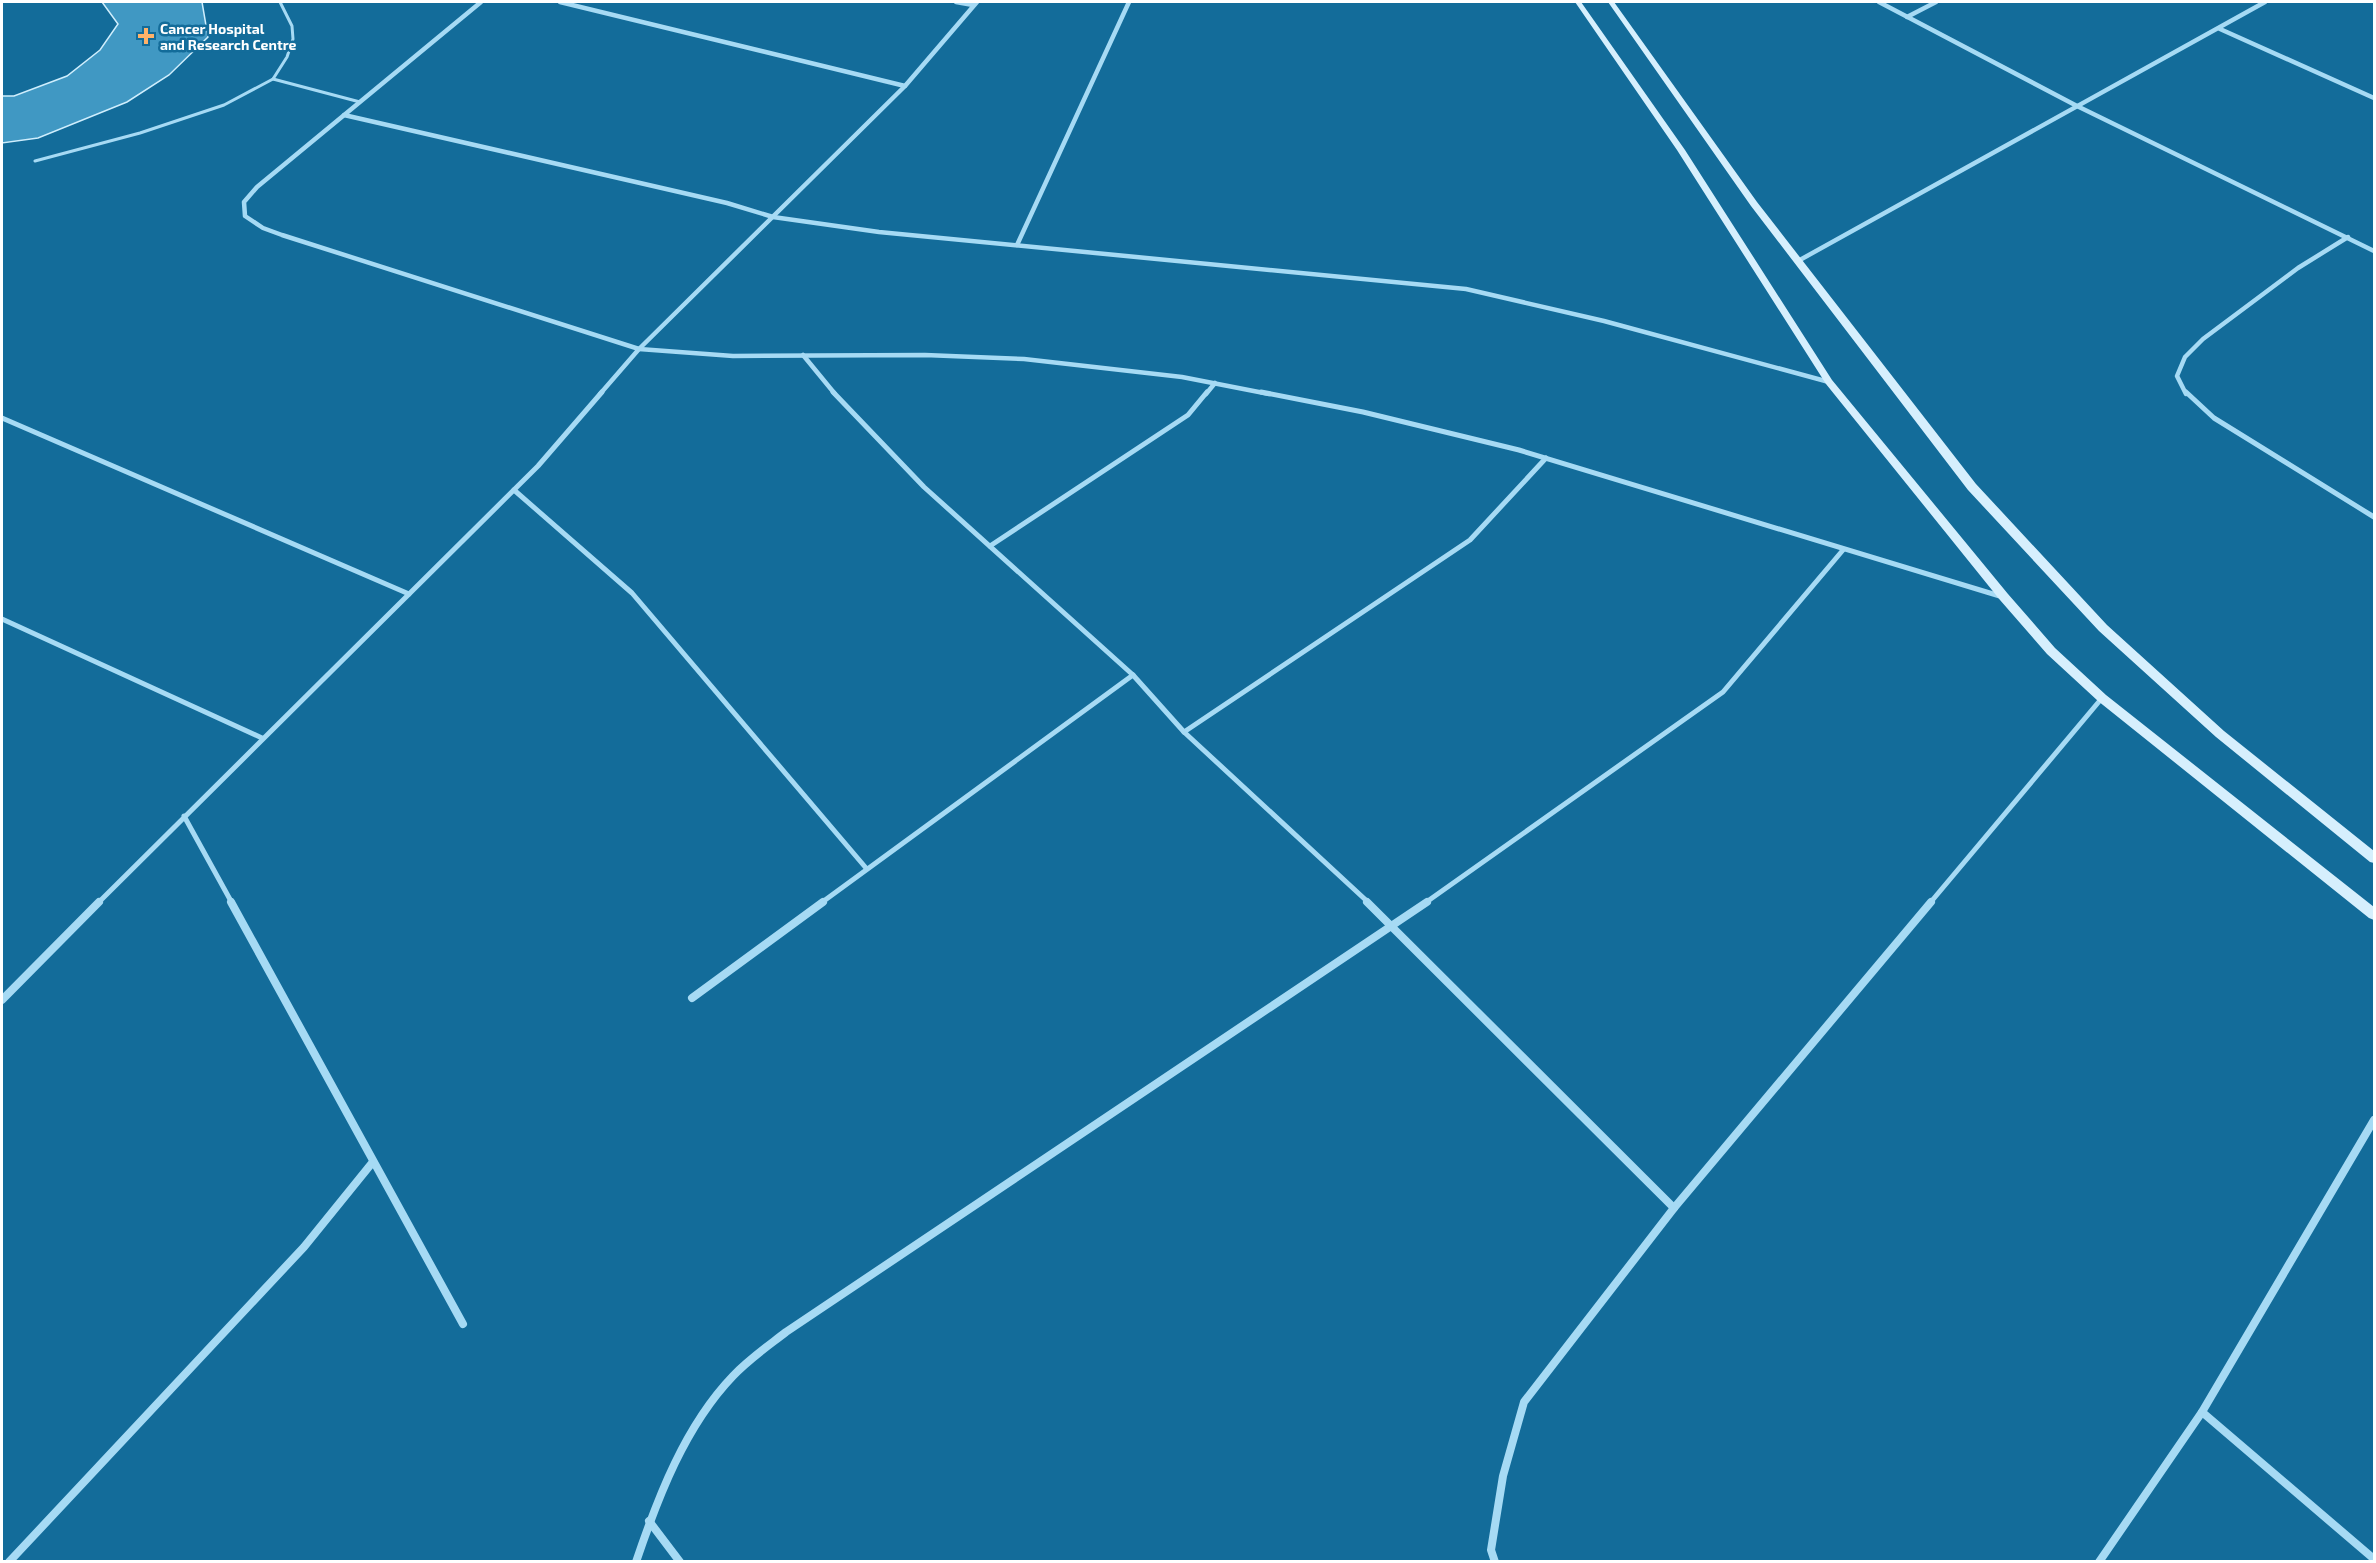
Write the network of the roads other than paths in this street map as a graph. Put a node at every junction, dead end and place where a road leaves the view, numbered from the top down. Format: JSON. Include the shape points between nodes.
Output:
{"nodes":[{"id":1,"x":280,"y":2,"type":"edge"},
{"id":2,"x":481,"y":2,"type":"edge"},
{"id":3,"x":560,"y":2,"type":"edge"},
{"id":4,"x":956,"y":2,"type":"edge"},
{"id":5,"x":1129,"y":2,"type":"edge"},
{"id":6,"x":1578,"y":2,"type":"edge"},
{"id":7,"x":1611,"y":2,"type":"edge"},
{"id":8,"x":1879,"y":2,"type":"edge"},
{"id":9,"x":1936,"y":2,"type":"edge"},
{"id":10,"x":2265,"y":2,"type":"edge"},
{"id":11,"x":975,"y":3,"type":"edge"},
{"id":12,"x":1907,"y":17,"type":"junction"},
{"id":13,"x":2220,"y":30,"type":"junction"},
{"id":14,"x":273,"y":79,"type":"junction"},
{"id":15,"x":905,"y":86,"type":"junction"},
{"id":16,"x":2374,"y":98,"type":"edge"},
{"id":17,"x":360,"y":102,"type":"junction"},
{"id":18,"x":2077,"y":106,"type":"junction"},
{"id":19,"x":344,"y":115,"type":"junction"},
{"id":20,"x":35,"y":160,"type":"dead end"},
{"id":21,"x":773,"y":217,"type":"junction"},
{"id":22,"x":2348,"y":237,"type":"junction"},
{"id":23,"x":1017,"y":245,"type":"junction"},
{"id":24,"x":2374,"y":251,"type":"edge"},
{"id":25,"x":1798,"y":261,"type":"junction"},
{"id":26,"x":639,"y":349,"type":"junction"},
{"id":27,"x":803,"y":355,"type":"junction"},
{"id":28,"x":1829,"y":382,"type":"junction"},
{"id":29,"x":1215,"y":383,"type":"junction"},
{"id":30,"x":2,"y":417,"type":"edge"},
{"id":31,"x":1546,"y":458,"type":"junction"},
{"id":32,"x":514,"y":490,"type":"junction"},
{"id":33,"x":2374,"y":517,"type":"edge"},
{"id":34,"x":990,"y":546,"type":"junction"},
{"id":35,"x":1843,"y":550,"type":"junction"},
{"id":36,"x":409,"y":594,"type":"junction"},
{"id":37,"x":2004,"y":597,"type":"junction"},
{"id":38,"x":2,"y":619,"type":"edge"},
{"id":39,"x":1132,"y":675,"type":"junction"},
{"id":40,"x":2102,"y":698,"type":"junction"},
{"id":41,"x":1184,"y":732,"type":"junction"},
{"id":42,"x":262,"y":738,"type":"junction"},
{"id":43,"x":184,"y":816,"type":"junction"},
{"id":44,"x":2374,"y":856,"type":"edge"},
{"id":45,"x":866,"y":868,"type":"junction"},
{"id":46,"x":2374,"y":914,"type":"edge"},
{"id":47,"x":1393,"y":926,"type":"junction"},
{"id":48,"x":692,"y":998,"type":"dead end"},
{"id":49,"x":2,"y":1000,"type":"edge"},
{"id":50,"x":2374,"y":1120,"type":"edge"},
{"id":51,"x":372,"y":1163,"type":"junction"},
{"id":52,"x":1674,"y":1208,"type":"junction"},
{"id":53,"x":462,"y":1324,"type":"dead end"},
{"id":54,"x":2202,"y":1412,"type":"junction"},
{"id":55,"x":649,"y":1521,"type":"junction"},
{"id":56,"x":2374,"y":1559,"type":"edge"},
{"id":57,"x":9,"y":1562,"type":"edge"},
{"id":58,"x":636,"y":1562,"type":"edge"},
{"id":59,"x":680,"y":1562,"type":"edge"},
{"id":60,"x":1495,"y":1562,"type":"edge"},
{"id":61,"x":2099,"y":1562,"type":"edge"}],
"edges":[{"from":1,"to":14,"type":"lane","via":[[292,26],[293,39]]},
{"from":2,"to":17,"type":"street"},
{"from":3,"to":15,"type":"street"},
{"from":4,"to":11,"type":"street"},
{"from":5,"to":23,"type":"street"},
{"from":6,"to":28,"type":"main road","via":[[1681,150]]},
{"from":7,"to":25,"type":"main road"},
{"from":8,"to":12,"type":"street"},
{"from":9,"to":12,"type":"street"},
{"from":10,"to":13,"type":"street"},
{"from":11,"to":15,"type":"street"},
{"from":12,"to":18,"type":"street"},
{"from":13,"to":16,"type":"street"},
{"from":13,"to":18,"type":"street"},
{"from":14,"to":17,"type":"lane"},
{"from":14,"to":20,"type":"lane","via":[[224,105],[140,133]]},
{"from":15,"to":21,"type":"street"},
{"from":17,"to":19,"type":"street"},
{"from":18,"to":22,"type":"street"},
{"from":18,"to":25,"type":"street"},
{"from":19,"to":21,"type":"street"},
{"from":19,"to":26,"type":"street","via":[[257,187],[244,202],[245,216],[282,235]]},
{"from":21,"to":23,"type":"street"},
{"from":21,"to":26,"type":"street"},
{"from":22,"to":24,"type":"street"},
{"from":22,"to":33,"type":"street","via":[[2298,268],[2203,339],[2185,357],[2177,376],[2187,395],[2214,418]]},
{"from":23,"to":28,"type":"street","via":[[1466,289],[1604,321]]},
{"from":25,"to":44,"type":"main road","via":[[1972,487],[2103,628],[2220,734]]},
{"from":26,"to":27,"type":"street","via":[[733,356]]},
{"from":26,"to":32,"type":"street"},
{"from":27,"to":29,"type":"street","via":[[1024,358]]},
{"from":27,"to":34,"type":"street","via":[[924,487]]},
{"from":28,"to":37,"type":"main road"},
{"from":29,"to":31,"type":"street","via":[[1363,412]]},
{"from":29,"to":34,"type":"street","via":[[1188,415]]},
{"from":30,"to":36,"type":"street"},
{"from":31,"to":35,"type":"street"},
{"from":31,"to":41,"type":"street","via":[[1470,540]]},
{"from":32,"to":36,"type":"street"},
{"from":32,"to":45,"type":"street","via":[[632,593]]},
{"from":34,"to":39,"type":"street"},
{"from":35,"to":37,"type":"street"},
{"from":35,"to":47,"type":"street","via":[[1723,692]]},
{"from":36,"to":42,"type":"street"},
{"from":37,"to":40,"type":"main road","via":[[2051,651]]},
{"from":38,"to":42,"type":"street"},
{"from":39,"to":41,"type":"street"},
{"from":39,"to":45,"type":"street"},
{"from":40,"to":46,"type":"main road"},
{"from":40,"to":52,"type":"street"},
{"from":41,"to":47,"type":"street"},
{"from":42,"to":43,"type":"street"},
{"from":43,"to":49,"type":"street"},
{"from":43,"to":51,"type":"street"},
{"from":45,"to":48,"type":"street"},
{"from":47,"to":52,"type":"street"},
{"from":47,"to":55,"type":"street","via":[[786,1332],[732,1377],[696,1426]]},
{"from":50,"to":54,"type":"street"},
{"from":51,"to":53,"type":"street"},
{"from":51,"to":57,"type":"street","via":[[304,1247]]},
{"from":52,"to":60,"type":"street","via":[[1524,1402],[1503,1476],[1491,1550]]},
{"from":54,"to":56,"type":"street"},
{"from":54,"to":61,"type":"street"},
{"from":55,"to":58,"type":"street"},
{"from":55,"to":59,"type":"street"}]}
